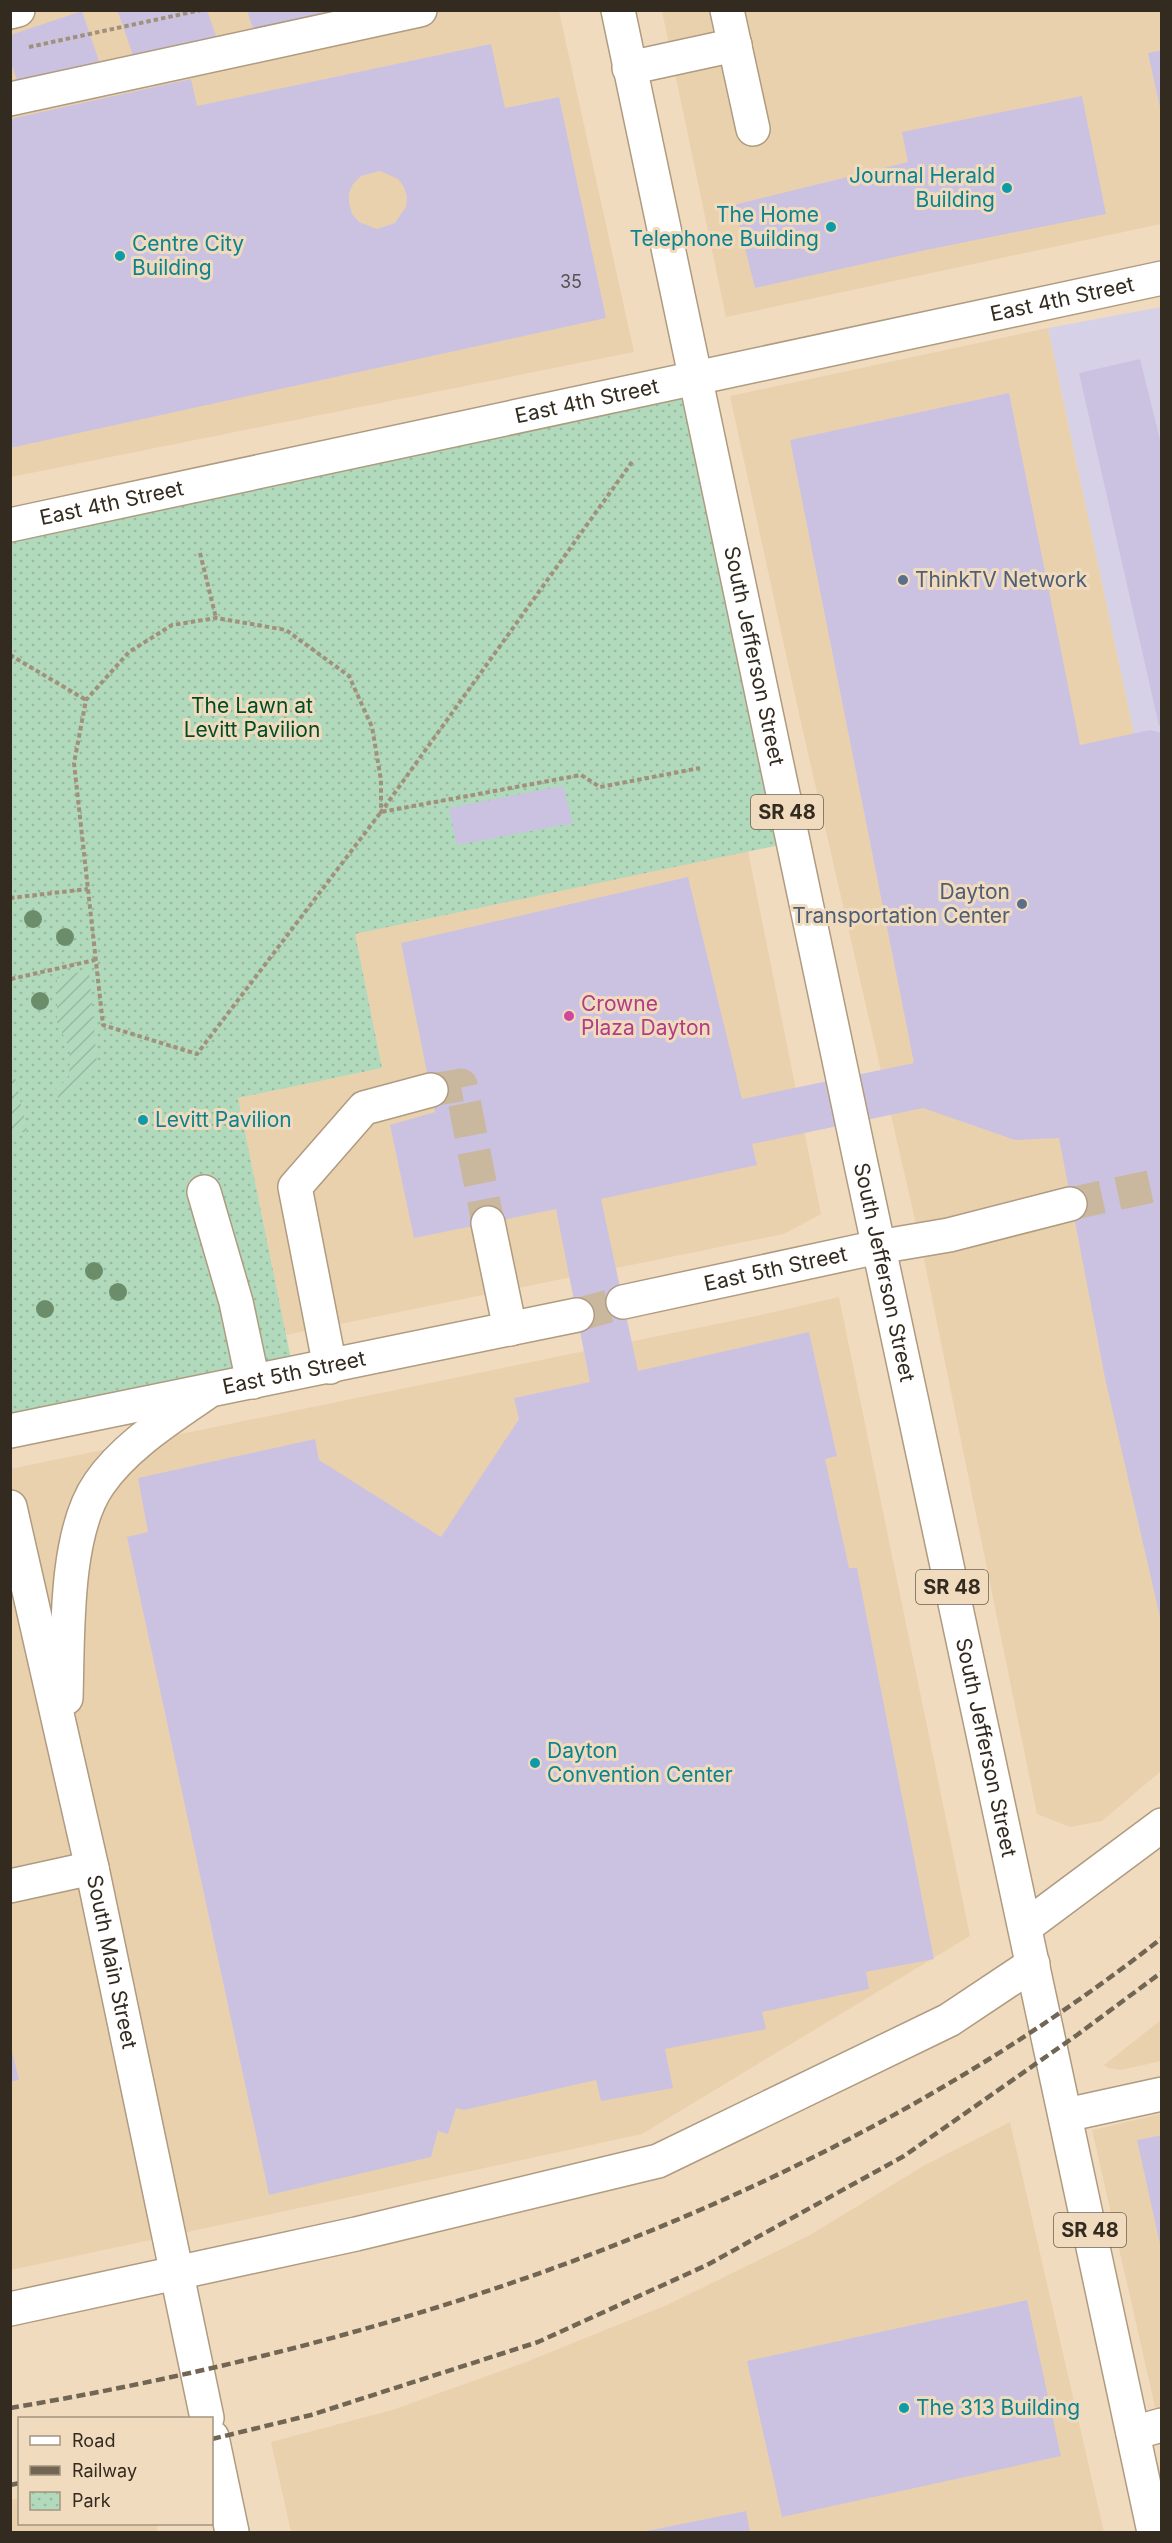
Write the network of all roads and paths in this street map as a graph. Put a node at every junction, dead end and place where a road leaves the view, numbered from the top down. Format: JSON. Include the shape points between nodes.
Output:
{"nodes":[{"id":1,"x":18,"y":10,"type":"edge"},
{"id":2,"x":201,"y":10,"type":"edge"},
{"id":3,"x":420,"y":10,"type":"edge"},
{"id":4,"x":618,"y":10,"type":"edge"},
{"id":5,"x":727,"y":10,"type":"edge"},
{"id":6,"x":10,"y":12,"type":"edge"},
{"id":7,"x":735,"y":45,"type":"junction"},
{"id":8,"x":22,"y":49,"type":"dead end"},
{"id":9,"x":629,"y":68,"type":"junction"},
{"id":10,"x":10,"y":99,"type":"edge"},
{"id":11,"x":753,"y":129,"type":"dead end"},
{"id":12,"x":1161,"y":278,"type":"edge"},
{"id":13,"x":695,"y":379,"type":"junction"},
{"id":14,"x":632,"y":462,"type":"dead end"},
{"id":15,"x":10,"y":525,"type":"edge"},
{"id":16,"x":201,"y":553,"type":"dead end"},
{"id":17,"x":216,"y":618,"type":"junction"},
{"id":18,"x":10,"y":655,"type":"edge"},
{"id":19,"x":86,"y":700,"type":"junction"},
{"id":20,"x":700,"y":768,"type":"dead end"},
{"id":21,"x":381,"y":812,"type":"junction"},
{"id":22,"x":88,"y":889,"type":"junction"},
{"id":23,"x":10,"y":898,"type":"edge"},
{"id":24,"x":95,"y":960,"type":"junction"},
{"id":25,"x":11,"y":979,"type":"edge"},
{"id":26,"x":431,"y":1090,"type":"tunnel mouth"},
{"id":27,"x":204,"y":1192,"type":"dead end"},
{"id":28,"x":1070,"y":1203,"type":"tunnel mouth"},
{"id":29,"x":488,"y":1222,"type":"tunnel mouth"},
{"id":30,"x":878,"y":1247,"type":"junction"},
{"id":31,"x":623,"y":1302,"type":"tunnel mouth"},
{"id":32,"x":577,"y":1315,"type":"tunnel mouth"},
{"id":33,"x":510,"y":1329,"type":"junction"},
{"id":34,"x":330,"y":1367,"type":"junction"},
{"id":35,"x":253,"y":1382,"type":"junction"},
{"id":36,"x":206,"y":1393,"type":"junction"},
{"id":37,"x":10,"y":1431,"type":"edge"},
{"id":38,"x":10,"y":1507,"type":"edge"},
{"id":39,"x":65,"y":1748,"type":"junction"},
{"id":40,"x":1161,"y":1825,"type":"edge"},
{"id":41,"x":92,"y":1868,"type":"junction"},
{"id":42,"x":10,"y":1886,"type":"edge"},
{"id":43,"x":1025,"y":1928,"type":"junction"},
{"id":44,"x":1033,"y":1964,"type":"junction"},
{"id":45,"x":1161,"y":2094,"type":"edge"},
{"id":46,"x":1066,"y":2115,"type":"junction"},
{"id":47,"x":177,"y":2272,"type":"junction"},
{"id":48,"x":10,"y":2309,"type":"edge"},
{"id":49,"x":207,"y":2417,"type":"edge"},
{"id":50,"x":1147,"y":2429,"type":"edge"},
{"id":51,"x":213,"y":2442,"type":"edge"},
{"id":52,"x":232,"y":2532,"type":"edge"},
{"id":53,"x":1154,"y":2532,"type":"edge"}],
"edges":[{"from":1,"to":6,"type":"main road"},
{"from":2,"to":8,"type":"path"},
{"from":3,"to":10,"type":"main road"},
{"from":4,"to":9,"type":"main road","name":"South Jefferson Street","number":"SR 48"},
{"from":5,"to":7,"type":"main road"},
{"from":7,"to":9,"type":"main road"},
{"from":7,"to":11,"type":"main road"},
{"from":9,"to":13,"type":"main road","name":"South Jefferson Street","number":"SR 48"},
{"from":12,"to":13,"type":"main road","name":"East 4th Street"},
{"from":13,"to":15,"type":"main road","name":"East 4th Street"},
{"from":13,"to":30,"type":"main road","name":"South Jefferson Street","number":"SR 48"},
{"from":14,"to":21,"type":"path"},
{"from":16,"to":17,"type":"path"},
{"from":17,"to":19,"type":"path","via":[[172,626],[129,651]]},
{"from":17,"to":21,"type":"path","via":[[286,630],[349,676],[372,727],[381,780]]},
{"from":18,"to":19,"type":"path"},
{"from":19,"to":22,"type":"path","via":[[74,763]]},
{"from":20,"to":21,"type":"path","via":[[600,787],[580,775]]},
{"from":21,"to":24,"type":"path","via":[[197,1054],[103,1025]]},
{"from":22,"to":23,"type":"path"},
{"from":22,"to":24,"type":"path"},
{"from":24,"to":25,"type":"path"},
{"from":26,"to":34,"type":"main road","via":[[364,1108],[294,1187]]},
{"from":27,"to":35,"type":"main road","via":[[236,1302]]},
{"from":28,"to":30,"type":"main road","name":"East 5th Street","via":[[949,1235]]},
{"from":29,"to":33,"type":"main road"},
{"from":30,"to":31,"type":"main road","name":"East 5th Street"},
{"from":30,"to":43,"type":"main road","name":"South Jefferson Street","number":"SR 48"},
{"from":32,"to":33,"type":"main road","name":"East 5th Street"},
{"from":33,"to":34,"type":"main road","name":"East 5th Street"},
{"from":34,"to":35,"type":"main road","name":"East 5th Street"},
{"from":35,"to":36,"type":"main road","name":"East 5th Street"},
{"from":36,"to":37,"type":"main road","name":"East 5th Street"},
{"from":36,"to":39,"type":"main road","via":[[128,1452],[91,1497],[80,1526],[69,1596]]},
{"from":38,"to":39,"type":"main road","name":"South Main Street"},
{"from":39,"to":41,"type":"main road","name":"South Main Street"},
{"from":40,"to":43,"type":"main road"},
{"from":41,"to":42,"type":"main road"},
{"from":41,"to":47,"type":"main road","name":"South Main Street"},
{"from":43,"to":44,"type":"main road","name":"South Jefferson Street","number":"SR 48"},
{"from":44,"to":46,"type":"main road","name":"South Jefferson Street","number":"SR 48"},
{"from":44,"to":47,"type":"main road","via":[[949,2020],[658,2161],[356,2234]]},
{"from":45,"to":46,"type":"main road"},
{"from":46,"to":50,"type":"main road","name":"South Jefferson Street","number":"SR 48"},
{"from":47,"to":48,"type":"main road"},
{"from":47,"to":49,"type":"main road","name":"South Main Street"},
{"from":50,"to":53,"type":"main road","name":"South Jefferson Street","number":"SR 48"},
{"from":51,"to":52,"type":"main road"}]}
